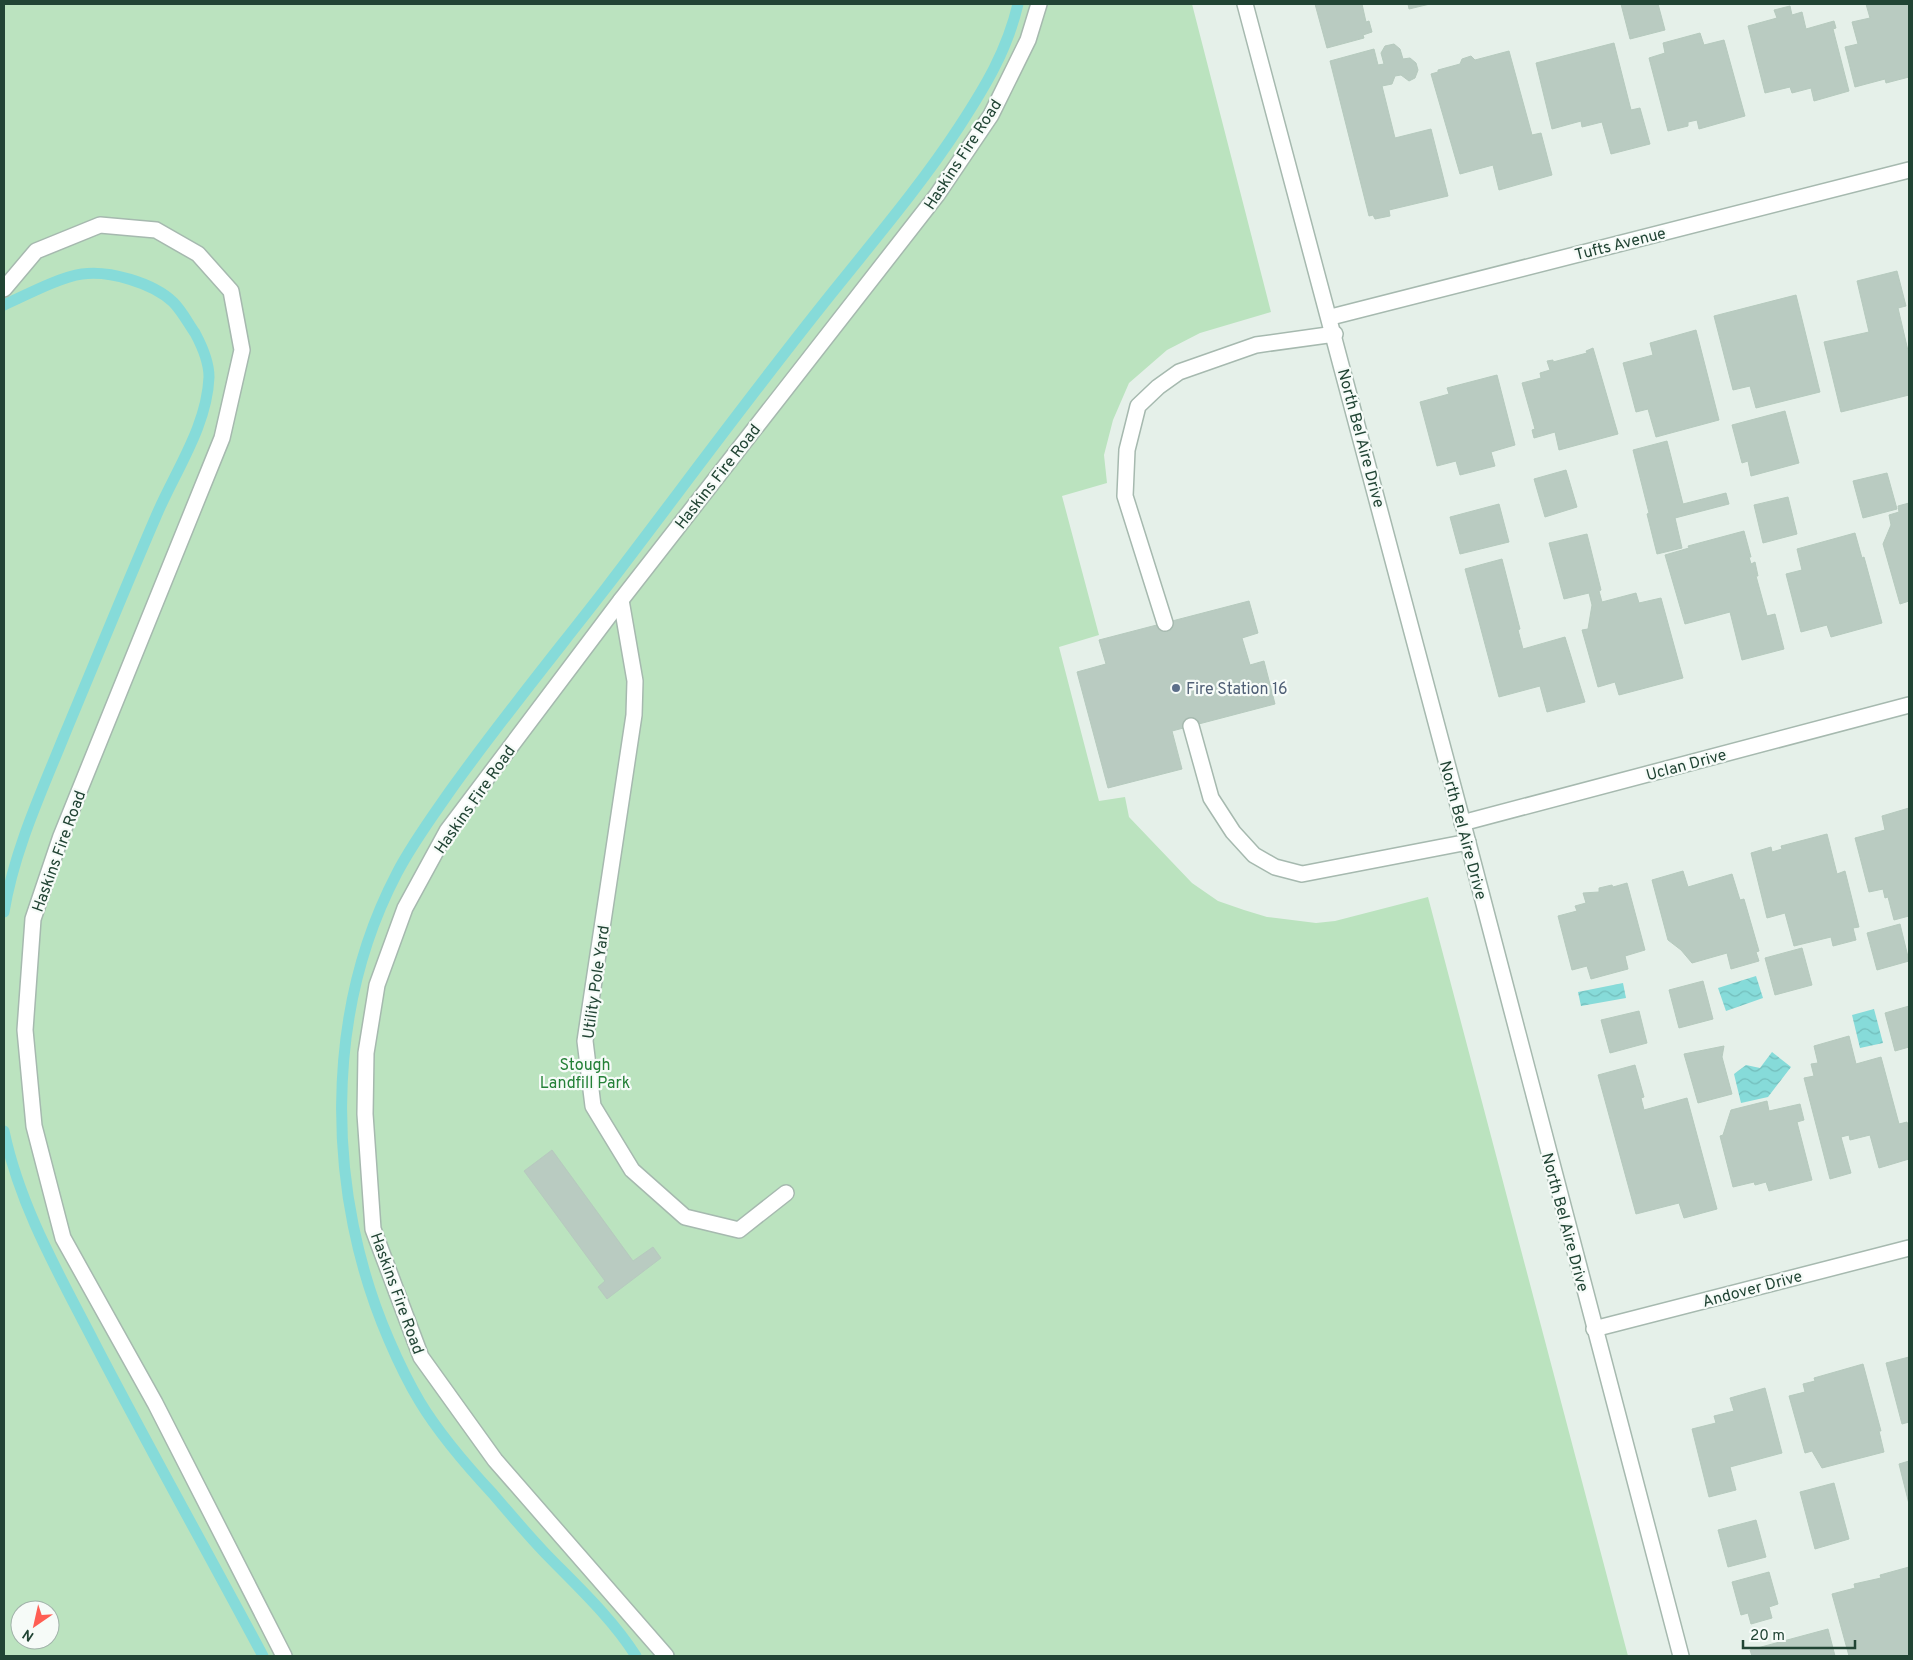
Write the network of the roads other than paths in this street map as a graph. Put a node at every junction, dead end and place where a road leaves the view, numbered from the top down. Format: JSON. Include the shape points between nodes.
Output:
{"nodes":[{"id":1,"x":1039,"y":4,"type":"edge"},
{"id":2,"x":1245,"y":4,"type":"edge"},
{"id":3,"x":1909,"y":170,"type":"edge"},
{"id":4,"x":4,"y":289,"type":"edge"},
{"id":5,"x":1331,"y":317,"type":"junction"},
{"id":6,"x":1335,"y":334,"type":"junction"},
{"id":7,"x":620,"y":600,"type":"junction"},
{"id":8,"x":1165,"y":623,"type":"dead end"},
{"id":9,"x":1909,"y":705,"type":"edge"},
{"id":10,"x":1191,"y":726,"type":"dead end"},
{"id":11,"x":1462,"y":823,"type":"junction"},
{"id":12,"x":1468,"y":842,"type":"junction"},
{"id":13,"x":786,"y":1193,"type":"dead end"},
{"id":14,"x":1909,"y":1248,"type":"edge"},
{"id":15,"x":1594,"y":1329,"type":"junction"},
{"id":16,"x":284,"y":1656,"type":"edge"},
{"id":17,"x":666,"y":1656,"type":"edge"},
{"id":18,"x":1681,"y":1656,"type":"edge"}],
"edges":[{"from":1,"to":7,"type":"street","name":"Haskins Fire Road","via":[[1028,40],[990,115],[937,195]]},
{"from":2,"to":5,"type":"street","name":"North Bel Aire Drive"},
{"from":3,"to":5,"type":"street","name":"Tufts Avenue"},
{"from":4,"to":16,"type":"street","name":"Haskins Fire Road","via":[[36,251],[100,225],[156,230],[198,254],[231,291],[242,350],[222,438],[61,836],[33,919],[25,1030],[34,1126],[63,1238],[155,1403]]},
{"from":5,"to":6,"type":"street","name":"North Bel Aire Drive"},
{"from":6,"to":8,"type":"street","via":[[1256,345],[1187,369],[1158,387],[1138,406],[1127,450],[1125,496]]},
{"from":6,"to":11,"type":"street","name":"North Bel Aire Drive"},
{"from":7,"to":13,"type":"street","name":"Utility Pole Yard","via":[[636,681],[634,715],[585,1041],[593,1106],[632,1170],[685,1217],[739,1230]]},
{"from":7,"to":17,"type":"street","name":"Haskins Fire Road","via":[[447,832],[405,908],[377,985],[366,1053],[365,1114],[373,1230],[421,1357],[495,1460]]},
{"from":9,"to":11,"type":"street","name":"Uclan Drive"},
{"from":10,"to":12,"type":"street","via":[[1211,798],[1233,832],[1254,855],[1275,867],[1302,874]]},
{"from":11,"to":12,"type":"street","name":"North Bel Aire Drive"},
{"from":12,"to":15,"type":"street","name":"North Bel Aire Drive"},
{"from":14,"to":15,"type":"street","name":"Andover Drive"},
{"from":15,"to":18,"type":"street","name":"North Bel Aire Drive"}]}
